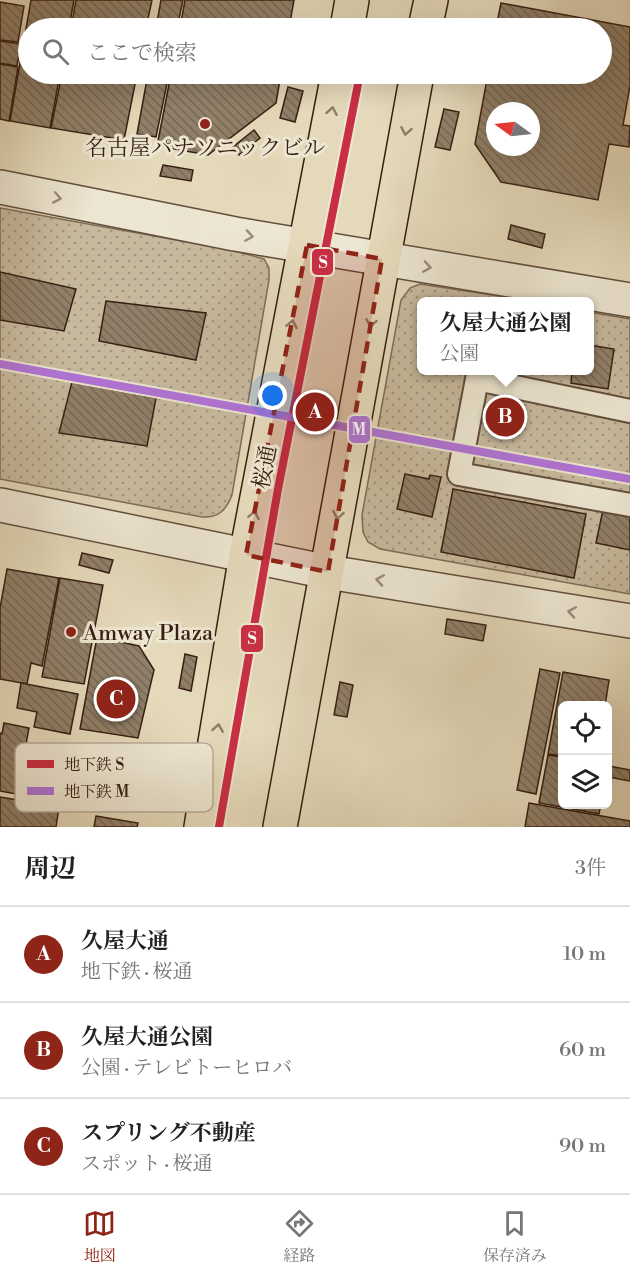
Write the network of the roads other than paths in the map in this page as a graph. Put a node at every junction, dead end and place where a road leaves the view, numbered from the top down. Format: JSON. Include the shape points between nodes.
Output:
{"nodes":[{"id":1,"x":352,"y":0,"type":"edge"},
{"id":2,"x":431,"y":0,"type":"edge"},
{"id":3,"x":349,"y":18,"type":"edge"},
{"id":4,"x":427,"y":18,"type":"edge"},
{"id":5,"x":337,"y":84,"type":"edge"},
{"id":6,"x":415,"y":84,"type":"edge"},
{"id":7,"x":0,"y":187,"type":"edge"},
{"id":8,"x":307,"y":245,"type":"junction"},
{"id":9,"x":382,"y":260,"type":"junction"},
{"id":10,"x":630,"y":300,"type":"edge"},
{"id":11,"x":630,"y":411,"type":"edge"},
{"id":12,"x":630,"y":504,"type":"edge"},
{"id":13,"x":0,"y":505,"type":"edge"},
{"id":14,"x":246,"y":555,"type":"junction"},
{"id":15,"x":328,"y":572,"type":"junction"},
{"id":16,"x":630,"y":621,"type":"edge"},
{"id":17,"x":213,"y":754,"type":"edge"},
{"id":18,"x":203,"y":812,"type":"edge"},
{"id":19,"x":201,"y":827,"type":"edge"},
{"id":20,"x":280,"y":827,"type":"edge"}],
"edges":[{"from":1,"to":3,"type":"highway"},
{"from":2,"to":4,"type":"highway"},
{"from":8,"to":5,"type":"highway","name":"桜通","one_way":true},
{"from":6,"to":9,"type":"highway","one_way":true},
{"from":7,"to":8,"type":"street","one_way":true},
{"from":8,"to":9,"type":"street"},
{"from":14,"to":8,"type":"highway","name":"桜通","one_way":true},
{"from":9,"to":10,"type":"street","one_way":true},
{"from":9,"to":15,"type":"highway","one_way":true},
{"from":11,"to":12,"type":"street","via":[[477,379],[459,474]]},
{"from":13,"to":14,"type":"street"},
{"from":14,"to":15,"type":"street"},
{"from":17,"to":14,"type":"highway","name":"桜通","one_way":true},
{"from":16,"to":15,"type":"street","one_way":true},
{"from":15,"to":20,"type":"highway"},
{"from":19,"to":18,"type":"highway","name":"桜通","one_way":true}]}
